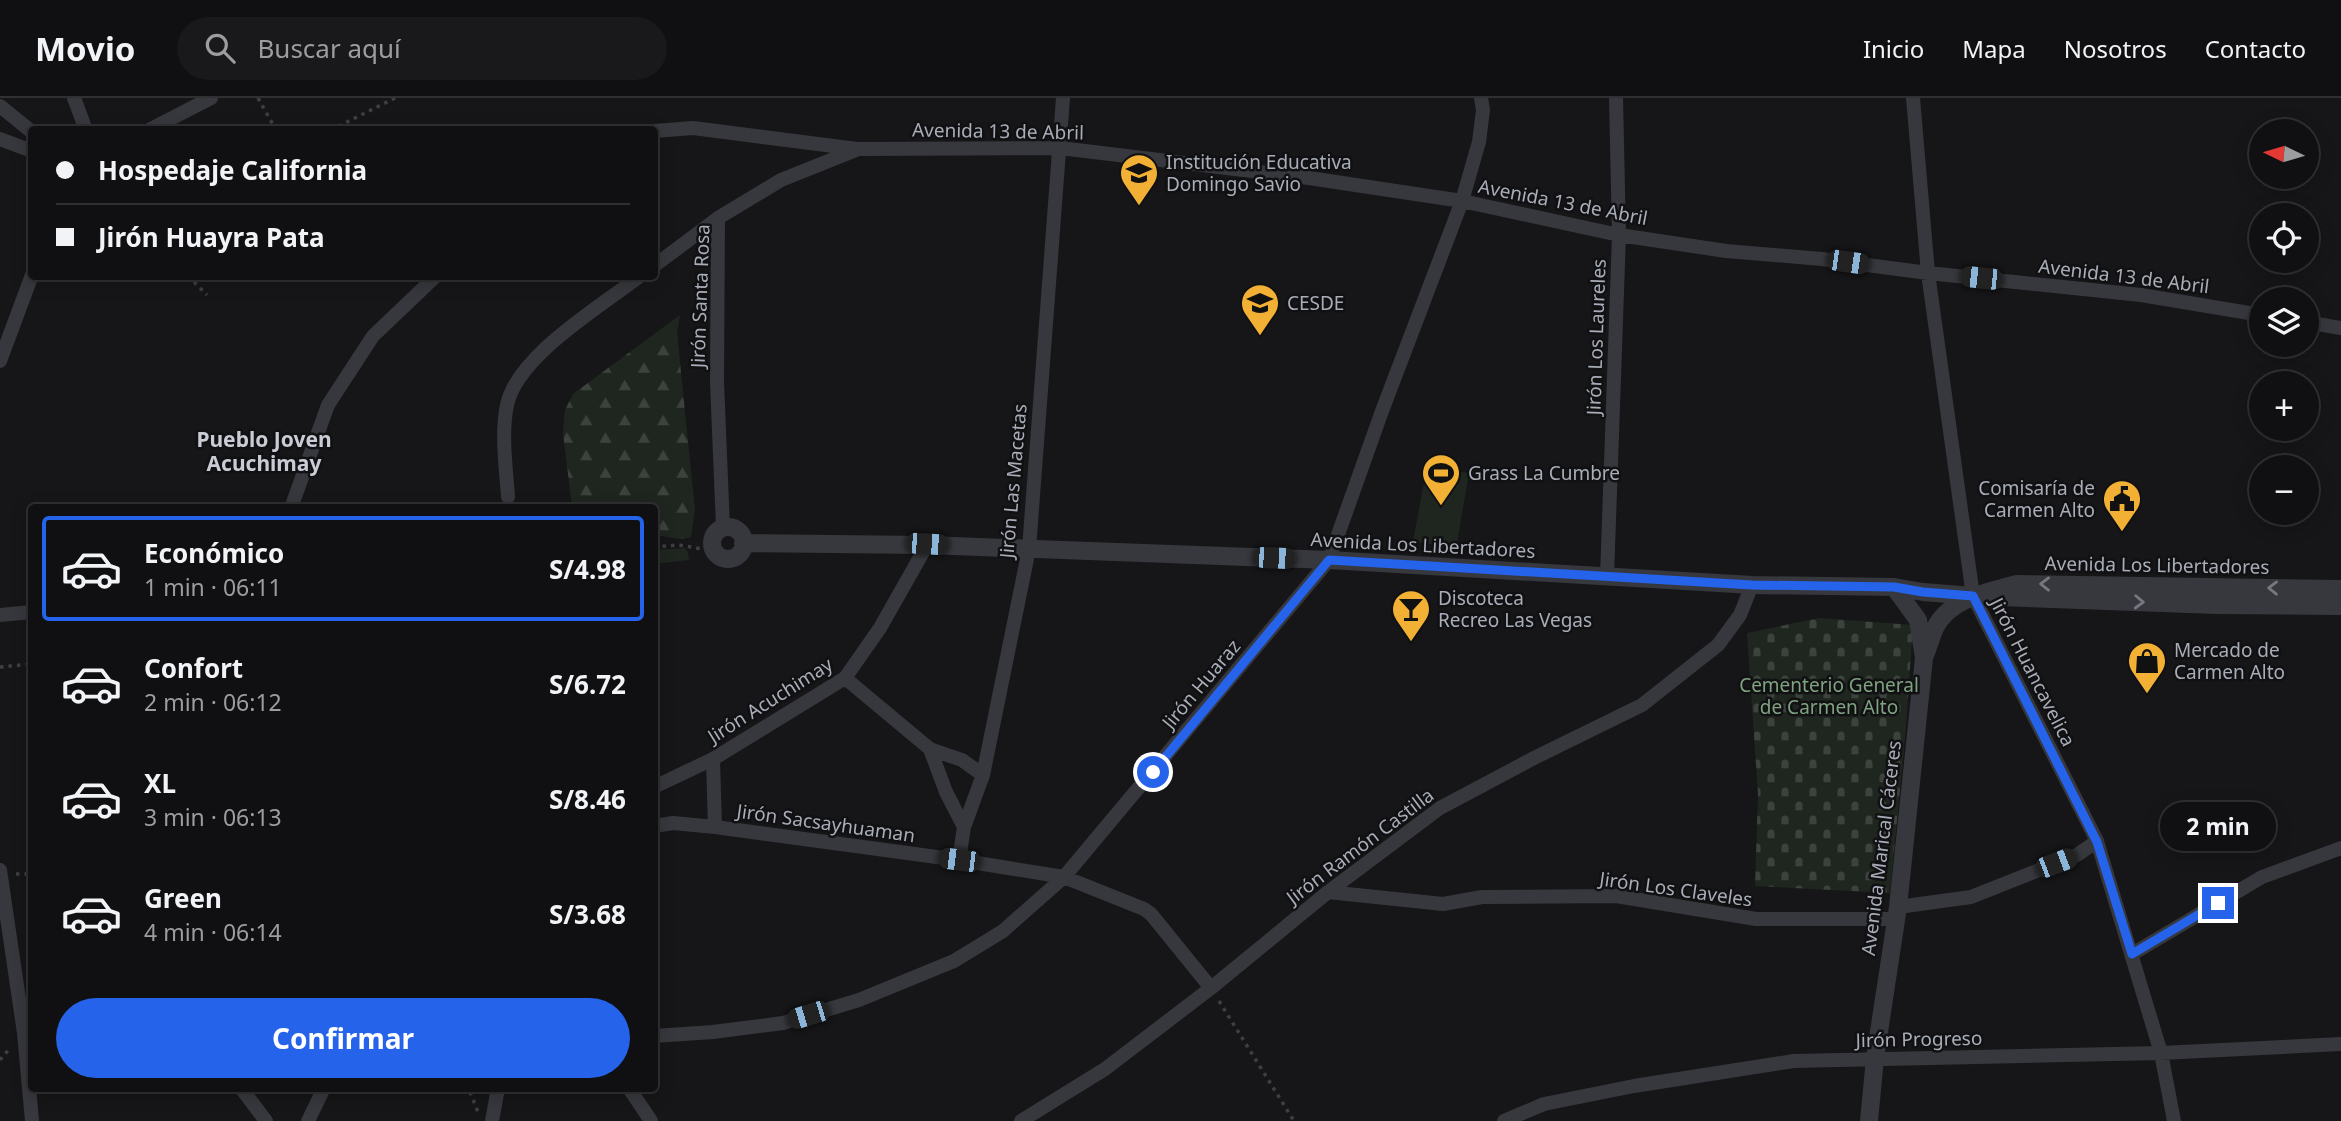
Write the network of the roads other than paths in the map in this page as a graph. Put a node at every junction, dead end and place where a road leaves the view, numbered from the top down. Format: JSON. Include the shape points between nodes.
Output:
{"nodes":[{"id":1,"x":74,"y":98,"type":"edge"},
{"id":2,"x":211,"y":98,"type":"edge"},
{"id":3,"x":1063,"y":98,"type":"edge"},
{"id":4,"x":1481,"y":98,"type":"edge"},
{"id":5,"x":1616,"y":98,"type":"edge"},
{"id":6,"x":1913,"y":98,"type":"edge"},
{"id":7,"x":0,"y":106,"type":"edge"},
{"id":8,"x":84,"y":126,"type":"edge"},
{"id":9,"x":157,"y":126,"type":"edge"},
{"id":10,"x":28,"y":129,"type":"edge"},
{"id":11,"x":658,"y":131,"type":"edge"},
{"id":12,"x":0,"y":139,"type":"edge"},
{"id":13,"x":1059,"y":148,"type":"junction"},
{"id":14,"x":857,"y":149,"type":"junction"},
{"id":15,"x":28,"y":150,"type":"edge"},
{"id":16,"x":1462,"y":201,"type":"junction"},
{"id":17,"x":718,"y":218,"type":"junction"},
{"id":18,"x":1619,"y":235,"type":"junction"},
{"id":19,"x":658,"y":263,"type":"edge"},
{"id":20,"x":1928,"y":273,"type":"junction"},
{"id":21,"x":30,"y":280,"type":"edge"},
{"id":22,"x":432,"y":280,"type":"edge"},
{"id":23,"x":635,"y":280,"type":"edge"},
{"id":24,"x":2249,"y":313,"type":"edge"},
{"id":25,"x":2319,"y":324,"type":"edge"},
{"id":26,"x":2341,"y":328,"type":"edge"},
{"id":27,"x":0,"y":361,"type":"edge"},
{"id":28,"x":508,"y":497,"type":"dead end"},
{"id":29,"x":292,"y":504,"type":"edge"},
{"id":30,"x":723,"y":528,"type":"junction"},
{"id":31,"x":743,"y":543,"type":"junction"},
{"id":32,"x":927,"y":544,"type":"junction"},
{"id":33,"x":1029,"y":549,"type":"junction"},
{"id":34,"x":1329,"y":560,"type":"junction"},
{"id":35,"x":1607,"y":577,"type":"junction"},
{"id":36,"x":1752,"y":585,"type":"junction"},
{"id":37,"x":1894,"y":587,"type":"junction"},
{"id":38,"x":2341,"y":589,"type":"edge"},
{"id":39,"x":1973,"y":596,"type":"junction"},
{"id":40,"x":2341,"y":606,"type":"edge"},
{"id":41,"x":28,"y":612,"type":"edge"},
{"id":42,"x":0,"y":615,"type":"edge"},
{"id":43,"x":1924,"y":658,"type":"junction"},
{"id":44,"x":845,"y":678,"type":"junction"},
{"id":45,"x":930,"y":749,"type":"junction"},
{"id":46,"x":713,"y":759,"type":"junction"},
{"id":47,"x":983,"y":775,"type":"junction"},
{"id":48,"x":658,"y":785,"type":"edge"},
{"id":49,"x":658,"y":825,"type":"edge"},
{"id":50,"x":715,"y":827,"type":"junction"},
{"id":51,"x":964,"y":827,"type":"junction"},
{"id":52,"x":2097,"y":842,"type":"junction"},
{"id":53,"x":2341,"y":848,"type":"edge"},
{"id":54,"x":959,"y":860,"type":"junction"},
{"id":55,"x":0,"y":870,"type":"edge"},
{"id":56,"x":1064,"y":877,"type":"junction"},
{"id":57,"x":1328,"y":892,"type":"junction"},
{"id":58,"x":1896,"y":913,"type":"junction"},
{"id":59,"x":2132,"y":954,"type":"junction"},
{"id":60,"x":1211,"y":988,"type":"junction"},
{"id":61,"x":658,"y":1036,"type":"edge"},
{"id":62,"x":2341,"y":1044,"type":"edge"},
{"id":63,"x":2161,"y":1053,"type":"junction"},
{"id":64,"x":1875,"y":1058,"type":"junction"},
{"id":65,"x":28,"y":1077,"type":"edge"},
{"id":66,"x":29,"y":1092,"type":"edge"},
{"id":67,"x":244,"y":1092,"type":"edge"},
{"id":68,"x":322,"y":1092,"type":"edge"},
{"id":69,"x":497,"y":1092,"type":"edge"},
{"id":70,"x":632,"y":1092,"type":"edge"},
{"id":71,"x":32,"y":1121,"type":"edge"},
{"id":72,"x":266,"y":1121,"type":"edge"},
{"id":73,"x":308,"y":1121,"type":"edge"},
{"id":74,"x":492,"y":1121,"type":"edge"},
{"id":75,"x":651,"y":1121,"type":"edge"},
{"id":76,"x":1021,"y":1121,"type":"edge"},
{"id":77,"x":1504,"y":1121,"type":"edge"},
{"id":78,"x":1869,"y":1121,"type":"edge"},
{"id":79,"x":2174,"y":1121,"type":"edge"}],
"edges":[{"from":1,"to":8,"type":"street"},
{"from":2,"to":9,"type":"street"},
{"from":3,"to":13,"type":"street","name":"Jirón Las Macetas"},
{"from":4,"to":16,"type":"street","name":"Jirón Huaraz","via":[[1479,142]]},
{"from":5,"to":18,"type":"street","name":"Jirón Los Laureles"},
{"from":6,"to":20,"type":"street","name":"Jirón Huancavelica"},
{"from":7,"to":10,"type":"street"},
{"from":11,"to":14,"type":"street","via":[[694,128]]},
{"from":12,"to":15,"type":"street"},
{"from":13,"to":14,"type":"street","name":"Avenida 13 de Abril"},
{"from":13,"to":16,"type":"street","name":"Avenida 13 de Abril"},
{"from":13,"to":33,"type":"street","name":"Jirón Las Macetas"},
{"from":14,"to":17,"type":"street","name":"Jirón Santa Rosa","via":[[781,180]]},
{"from":16,"to":18,"type":"street","name":"Avenida 13 de Abril"},
{"from":16,"to":34,"type":"street","name":"Jirón Huaraz"},
{"from":17,"to":19,"type":"street"},
{"from":17,"to":30,"type":"street","name":"Jirón Santa Rosa","via":[[717,382]]},
{"from":18,"to":20,"type":"street","name":"Avenida 13 de Abril"},
{"from":18,"to":35,"type":"street","name":"Jirón Los Laureles"},
{"from":20,"to":24,"type":"street","name":"Avenida 13 de Abril","via":[[2141,295]]},
{"from":20,"to":39,"type":"street","name":"Jirón Huancavelica"},
{"from":21,"to":27,"type":"street"},
{"from":22,"to":29,"type":"street","via":[[373,336],[328,405]]},
{"from":23,"to":28,"type":"street","via":[[541,351],[515,383],[507,405]]},
{"from":25,"to":26,"type":"street"},
{"from":30,"to":31,"type":"street","via":[[736,529]]},
{"from":30,"to":31,"type":"street","via":[[713,537],[714,551],[731,558],[738,555]]},
{"from":31,"to":32,"type":"street","name":"Avenida Los Libertadores"},
{"from":32,"to":33,"type":"street","name":"Avenida Los Libertadores"},
{"from":32,"to":44,"type":"street","name":"Jirón Acuchimay","via":[[880,628]]},
{"from":33,"to":34,"type":"street","name":"Avenida Los Libertadores"},
{"from":33,"to":47,"type":"street","name":"Jirón Las Macetas"},
{"from":34,"to":35,"type":"street","name":"Avenida Los Libertadores"},
{"from":34,"to":56,"type":"street","name":"Jirón Huaraz"},
{"from":35,"to":36,"type":"street","name":"Avenida Los Libertadores"},
{"from":36,"to":37,"type":"street","name":"Avenida Los Libertadores"},
{"from":36,"to":57,"type":"street","name":"Jirón Ramón Castilla","via":[[1741,615],[1718,645],[1642,705],[1440,808]]},
{"from":37,"to":39,"type":"street","name":"Avenida Los Libertadores"},
{"from":37,"to":43,"type":"street","name":"Avenida Marical Cáceres","via":[[1918,620]]},
{"from":38,"to":39,"type":"street","name":"Avenida Los Libertadores","one_way":true,"via":[[2017,584]]},
{"from":39,"to":40,"type":"street","name":"Avenida Los Libertadores","one_way":true},
{"from":39,"to":43,"type":"street","via":[[1937,625]]},
{"from":39,"to":52,"type":"street","name":"Jirón Huancavelica"},
{"from":41,"to":42,"type":"street"},
{"from":43,"to":58,"type":"street","name":"Avenida Marical Cáceres"},
{"from":44,"to":45,"type":"street"},
{"from":44,"to":46,"type":"street","name":"Jirón Acuchimay"},
{"from":45,"to":47,"type":"street","via":[[962,760]]},
{"from":45,"to":51,"type":"street"},
{"from":46,"to":48,"type":"street"},
{"from":46,"to":50,"type":"street","name":"Jirón Acuchimay"},
{"from":47,"to":51,"type":"street","name":"Jirón Las Macetas"},
{"from":49,"to":50,"type":"street","name":"Jirón Sacsayhuaman","via":[[673,822]]},
{"from":50,"to":54,"type":"street","name":"Jirón Sacsayhuaman"},
{"from":51,"to":54,"type":"street","name":"Jirón Las Macetas"},
{"from":52,"to":58,"type":"street","name":"Jirón Los Claveles","via":[[2077,855],[1971,897]]},
{"from":52,"to":59,"type":"street","name":"Jirón Huancavelica"},
{"from":53,"to":59,"type":"street","via":[[2262,877]]},
{"from":54,"to":56,"type":"street","name":"Jirón Sacsayhuaman"},
{"from":55,"to":65,"type":"street"},
{"from":56,"to":60,"type":"street","name":"Jirón Sacsayhuaman","via":[[1151,914]]},
{"from":56,"to":61,"type":"street","name":"Jirón Huaraz","via":[[1003,931],[954,961],[859,1000],[783,1023]]},
{"from":57,"to":58,"type":"street","name":"Jirón Los Claveles","via":[[1443,904],[1482,897],[1616,896],[1756,919]]},
{"from":57,"to":60,"type":"street","name":"Jirón Ramón Castilla"},
{"from":58,"to":64,"type":"street","name":"Avenida Marical Cáceres"},
{"from":59,"to":63,"type":"street","name":"Jirón Huancavelica"},
{"from":60,"to":76,"type":"street","name":"Jirón Ramón Castilla","via":[[1105,1069]]},
{"from":62,"to":63,"type":"street","name":"Jirón Progreso"},
{"from":63,"to":64,"type":"street","name":"Jirón Progreso"},
{"from":63,"to":79,"type":"street","name":"Jirón Huancavelica"},
{"from":64,"to":77,"type":"street","name":"Jirón Progreso","via":[[1794,1061],[1634,1086],[1544,1104]]},
{"from":64,"to":78,"type":"street","name":"Avenida Marical Cáceres"},
{"from":66,"to":71,"type":"street"},
{"from":67,"to":72,"type":"street"},
{"from":68,"to":73,"type":"street"},
{"from":69,"to":74,"type":"street"},
{"from":70,"to":75,"type":"street"}]}
